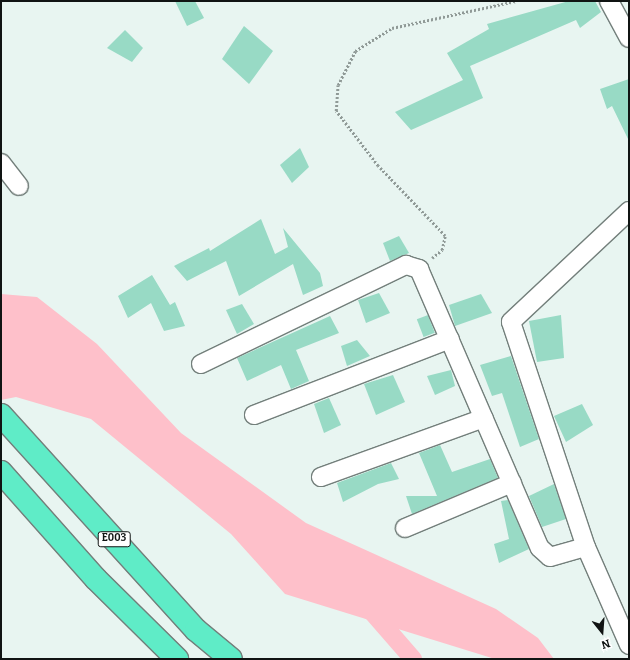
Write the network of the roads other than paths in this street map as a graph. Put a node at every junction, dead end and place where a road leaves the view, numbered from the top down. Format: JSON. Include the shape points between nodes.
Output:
{"nodes":[{"id":1,"x":609,"y":1,"type":"edge"},
{"id":2,"x":629,"y":38,"type":"edge"},
{"id":3,"x":1,"y":163,"type":"edge"},
{"id":4,"x":19,"y":186,"type":"dead end"},
{"id":5,"x":629,"y":211,"type":"edge"},
{"id":6,"x":450,"y":339,"type":"junction"},
{"id":7,"x":201,"y":364,"type":"dead end"},
{"id":8,"x":1,"y":415,"type":"edge"},
{"id":9,"x":254,"y":415,"type":"dead end"},
{"id":10,"x":484,"y":418,"type":"junction"},
{"id":11,"x":1,"y":472,"type":"edge"},
{"id":12,"x":321,"y":478,"type":"dead end"},
{"id":13,"x":512,"y":483,"type":"junction"},
{"id":14,"x":405,"y":528,"type":"dead end"},
{"id":15,"x":586,"y":547,"type":"junction"},
{"id":16,"x":629,"y":645,"type":"edge"},
{"id":17,"x":177,"y":659,"type":"edge"},
{"id":18,"x":231,"y":659,"type":"edge"}],
"edges":[{"from":1,"to":2,"type":"street"},
{"from":3,"to":4,"type":"street"},
{"from":5,"to":15,"type":"street","via":[[511,322]]},
{"from":6,"to":7,"type":"street","via":[[419,269],[406,265]]},
{"from":6,"to":9,"type":"street"},
{"from":6,"to":10,"type":"street"},
{"from":8,"to":18,"type":"highway","number":"E003","via":[[196,630]]},
{"from":10,"to":12,"type":"street"},
{"from":10,"to":13,"type":"street"},
{"from":11,"to":17,"type":"highway","via":[[96,579]]},
{"from":13,"to":14,"type":"street"},
{"from":13,"to":15,"type":"street","via":[[540,548],[550,557]]},
{"from":15,"to":16,"type":"street"}]}
